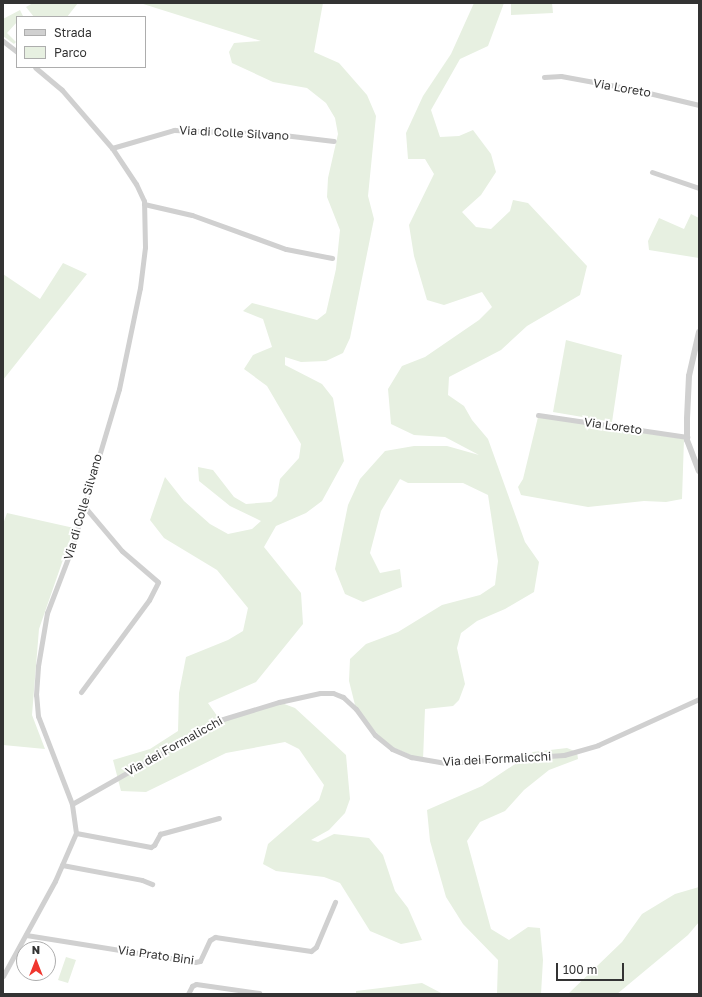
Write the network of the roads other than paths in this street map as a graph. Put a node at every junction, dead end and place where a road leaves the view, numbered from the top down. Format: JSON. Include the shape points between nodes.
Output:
{"nodes":[{"id":1,"x":3,"y":41,"type":"edge"},
{"id":2,"x":16,"y":51,"type":"edge"},
{"id":3,"x":36,"y":68,"type":"edge"},
{"id":4,"x":544,"y":76,"type":"dead end"},
{"id":5,"x":699,"y":105,"type":"edge"},
{"id":6,"x":334,"y":141,"type":"dead end"},
{"id":7,"x":112,"y":148,"type":"junction"},
{"id":8,"x":652,"y":172,"type":"dead end"},
{"id":9,"x":699,"y":188,"type":"edge"},
{"id":10,"x":144,"y":204,"type":"junction"},
{"id":11,"x":332,"y":258,"type":"dead end"},
{"id":12,"x":699,"y":332,"type":"edge"},
{"id":13,"x":538,"y":415,"type":"dead end"},
{"id":14,"x":687,"y":437,"type":"junction"},
{"id":15,"x":699,"y":471,"type":"edge"},
{"id":16,"x":84,"y":506,"type":"junction"},
{"id":17,"x":81,"y":692,"type":"dead end"},
{"id":18,"x":699,"y":700,"type":"edge"},
{"id":19,"x":72,"y":804,"type":"junction"},
{"id":20,"x":219,"y":818,"type":"dead end"},
{"id":21,"x":76,"y":833,"type":"junction"},
{"id":22,"x":62,"y":865,"type":"junction"},
{"id":23,"x":152,"y":884,"type":"dead end"},
{"id":24,"x":335,"y":902,"type":"dead end"},
{"id":25,"x":26,"y":935,"type":"junction"},
{"id":26,"x":3,"y":976,"type":"edge"},
{"id":27,"x":259,"y":993,"type":"dead end"},
{"id":28,"x":188,"y":994,"type":"edge"}],
"edges":[{"from":1,"to":2,"type":"street"},
{"from":3,"to":7,"type":"street","name":"Via di Colle Silvano","via":[[56,84]]},
{"from":4,"to":5,"type":"street","name":"Via Loreto","via":[[561,76],[632,88]]},
{"from":6,"to":7,"type":"street","name":"Via di Colle Silvano","via":[[274,134],[172,130]]},
{"from":7,"to":10,"type":"street","name":"Via di Colle Silvano","via":[[134,181]]},
{"from":8,"to":9,"type":"street"},
{"from":10,"to":11,"type":"street","via":[[192,215],[286,249]]},
{"from":10,"to":16,"type":"street","name":"Via di Colle Silvano","via":[[145,247],[140,288],[118,389]]},
{"from":12,"to":14,"type":"street","via":[[689,380]]},
{"from":13,"to":14,"type":"street","name":"Via Loreto"},
{"from":14,"to":15,"type":"street"},
{"from":16,"to":17,"type":"street","via":[[122,551],[154,576],[158,583],[149,600]]},
{"from":16,"to":19,"type":"street","name":"Via di Colle Silvano","via":[[69,558],[47,613],[36,692],[42,730]]},
{"from":18,"to":19,"type":"street","name":"Via dei Formalicchi","via":[[598,745],[564,755],[451,763],[429,761],[398,752],[375,735],[356,709],[343,697],[333,693],[320,693],[220,720]]},
{"from":19,"to":21,"type":"street"},
{"from":20,"to":21,"type":"street","via":[[161,833],[151,847]]},
{"from":21,"to":22,"type":"street"},
{"from":22,"to":23,"type":"street"},
{"from":22,"to":25,"type":"street"},
{"from":24,"to":25,"type":"street","name":"Via Prato Bini","via":[[312,951],[215,937],[210,940],[200,961],[195,962]]},
{"from":25,"to":26,"type":"street"},
{"from":27,"to":28,"type":"street","name":"Via Prato Bini","via":[[196,984]]}]}
